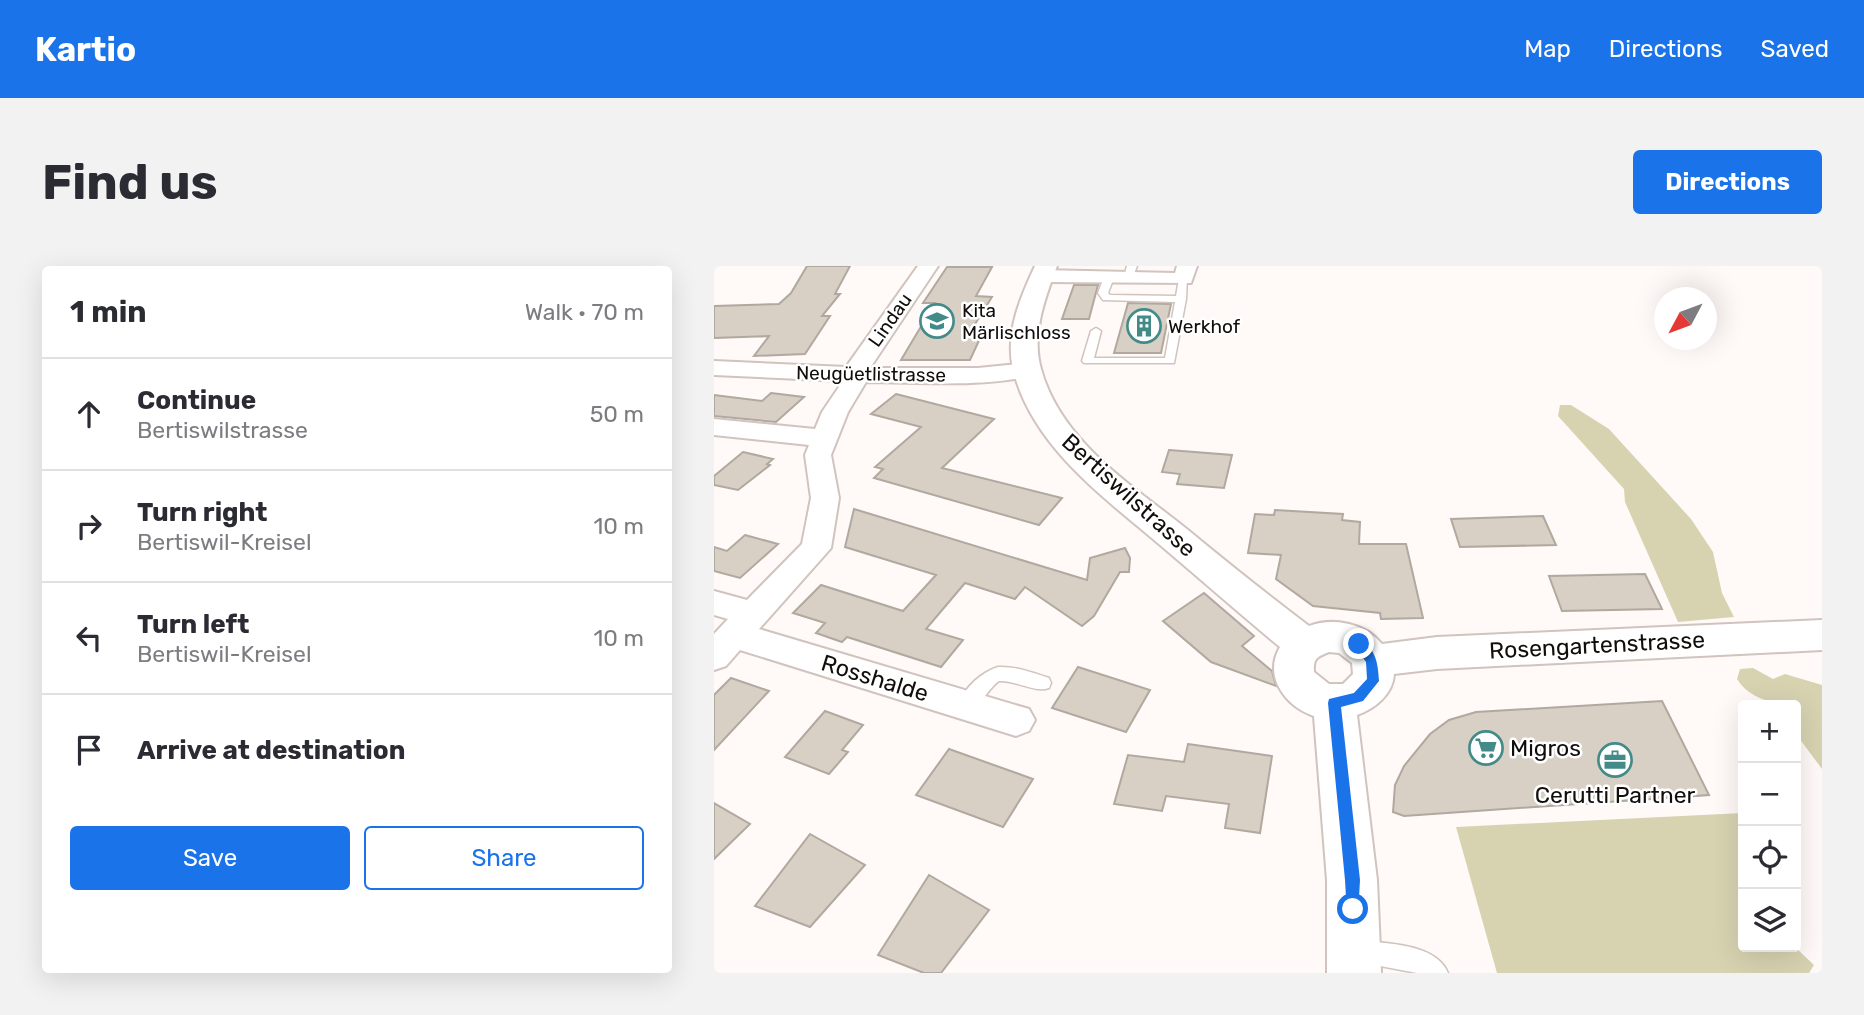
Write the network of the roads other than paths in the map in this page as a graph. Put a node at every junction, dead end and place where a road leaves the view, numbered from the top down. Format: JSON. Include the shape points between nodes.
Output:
{"nodes":[{"id":1,"x":928,"y":266,"type":"edge"},
{"id":2,"x":1044,"y":271,"type":"edge"},
{"id":3,"x":1123,"y":274,"type":"edge"},
{"id":4,"x":1184,"y":281,"type":"edge"},
{"id":5,"x":1096,"y":331,"type":"dead end"},
{"id":6,"x":714,"y":368,"type":"edge"},
{"id":7,"x":1027,"y":370,"type":"junction"},
{"id":8,"x":856,"y":375,"type":"junction"},
{"id":9,"x":714,"y":426,"type":"edge"},
{"id":10,"x":823,"y":438,"type":"junction"},
{"id":11,"x":714,"y":603,"type":"edge"},
{"id":12,"x":733,"y":635,"type":"edge"},
{"id":13,"x":1822,"y":635,"type":"edge"},
{"id":14,"x":1304,"y":644,"type":"junction"},
{"id":15,"x":1372,"y":661,"type":"junction"},
{"id":16,"x":1044,"y":683,"type":"dead end"},
{"id":17,"x":1334,"y":703,"type":"junction"},
{"id":18,"x":966,"y":705,"type":"junction"},
{"id":19,"x":1016,"y":720,"type":"dead end"},
{"id":20,"x":1354,"y":962,"type":"edge"},
{"id":21,"x":1437,"y":973,"type":"edge"}],
"edges":[{"from":1,"to":8,"type":"street","name":"Lindau"},
{"from":2,"to":3,"type":"street"},
{"from":2,"to":7,"type":"main road","name":"Bertiswilstrasse","via":[[1026,321]]},
{"from":3,"to":4,"type":"street"},
{"from":3,"to":4,"type":"lane","via":[[1104,296],[1127,299]]},
{"from":4,"to":5,"type":"lane","via":[[1170,361],[1088,361]]},
{"from":6,"to":8,"type":"street","name":"Neugüetlistrasse"},
{"from":7,"to":8,"type":"street","name":"Neugüetlistrasse","via":[[978,376]]},
{"from":7,"to":14,"type":"main road","name":"Bertiswilstrasse","via":[[1046,415],[1088,463]]},
{"from":8,"to":10,"type":"street"},
{"from":9,"to":10,"type":"street"},
{"from":10,"to":12,"type":"street","via":[[818,455],[825,498],[816,548]]},
{"from":11,"to":12,"type":"street","name":"Rosshalde"},
{"from":12,"to":18,"type":"street","name":"Rosshalde"},
{"from":13,"to":15,"type":"main road","name":"Rosengartenstrasse","via":[[1437,653]]},
{"from":14,"to":15,"type":"main road","via":[[1337,636],[1359,644]]},
{"from":14,"to":17,"type":"main road","via":[[1292,662],[1296,683],[1312,697]]},
{"from":15,"to":17,"type":"main road","via":[[1373,681],[1367,690],[1358,698]]},
{"from":16,"to":18,"type":"lane","via":[[996,673],[985,679]]},
{"from":17,"to":20,"type":"main road","via":[[1352,880]]},
{"from":18,"to":19,"type":"street","name":"Rosshalde"},
{"from":20,"to":21,"type":"lane","via":[[1417,960]]}]}
